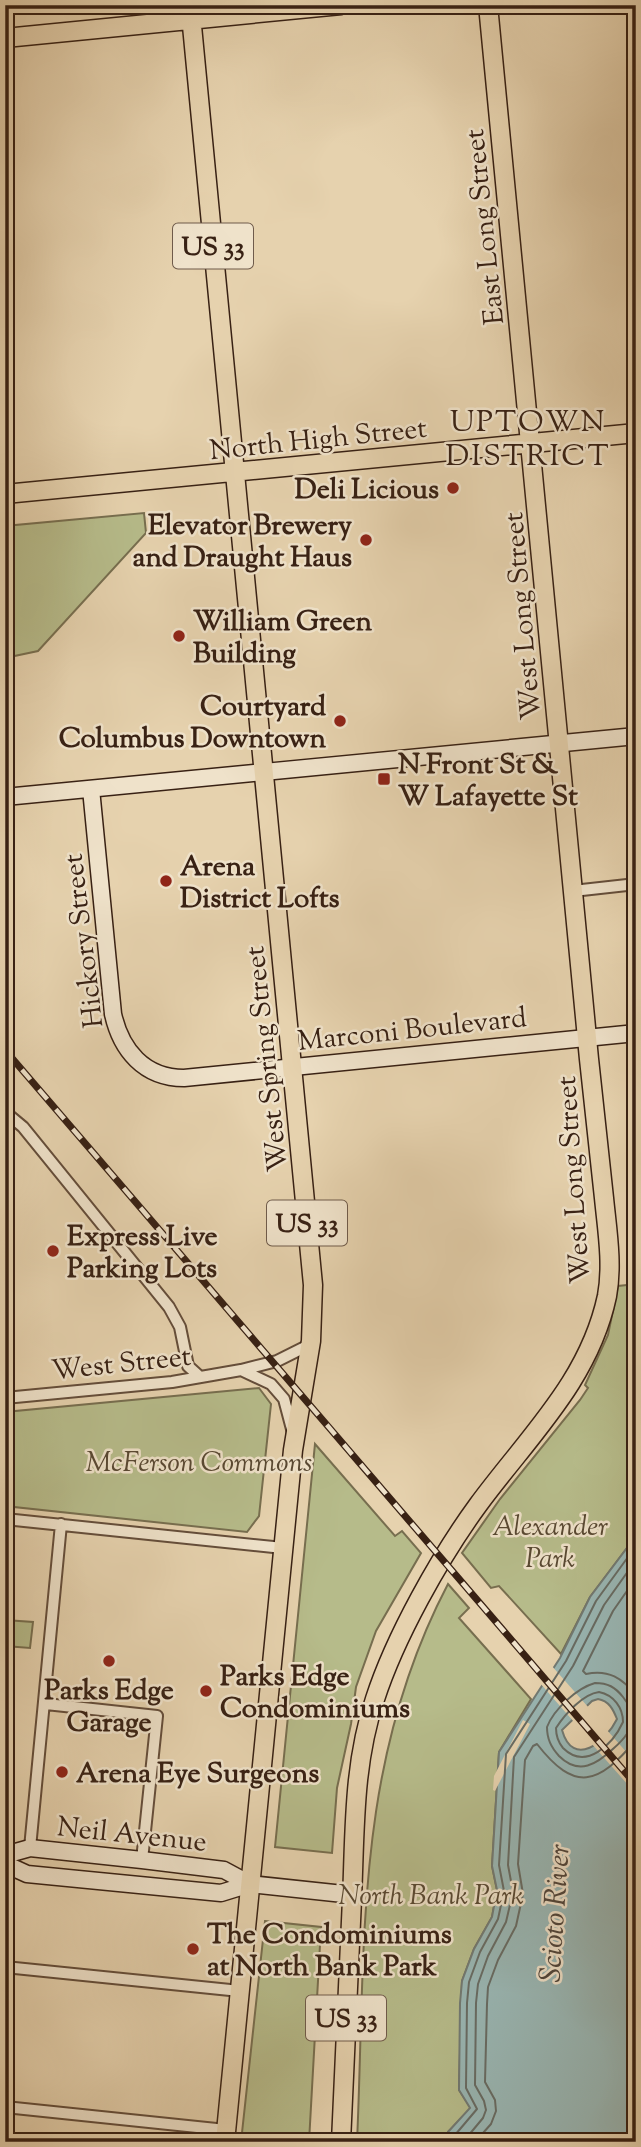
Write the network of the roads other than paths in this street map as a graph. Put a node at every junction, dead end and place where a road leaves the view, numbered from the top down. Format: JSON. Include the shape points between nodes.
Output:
{"nodes":[{"id":1,"x":341,"y":5,"type":"edge"},
{"id":2,"x":488,"y":5,"type":"edge"},
{"id":3,"x":191,"y":12,"type":"edge"},
{"id":4,"x":5,"y":38,"type":"edge"},
{"id":5,"x":636,"y":433,"type":"edge"},
{"id":6,"x":531,"y":444,"type":"junction"},
{"id":7,"x":235,"y":472,"type":"junction"},
{"id":8,"x":5,"y":494,"type":"edge"},
{"id":9,"x":636,"y":736,"type":"edge"},
{"id":10,"x":559,"y":743,"type":"junction"},
{"id":11,"x":263,"y":771,"type":"junction"},
{"id":12,"x":91,"y":789,"type":"junction"},
{"id":13,"x":5,"y":797,"type":"edge"},
{"id":14,"x":636,"y":884,"type":"edge"},
{"id":15,"x":573,"y":891,"type":"junction"},
{"id":16,"x":636,"y":1033,"type":"edge"},
{"id":17,"x":587,"y":1038,"type":"junction"},
{"id":18,"x":292,"y":1066,"type":"junction"},
{"id":19,"x":153,"y":1072,"type":"joint"},
{"id":20,"x":5,"y":1112,"type":"edge"},
{"id":21,"x":311,"y":1344,"type":"junction"},
{"id":22,"x":241,"y":1370,"type":"junction"},
{"id":23,"x":200,"y":1377,"type":"junction"},
{"id":24,"x":5,"y":1398,"type":"edge"},
{"id":25,"x":295,"y":1440,"type":"junction"},
{"id":26,"x":5,"y":1519,"type":"edge"},
{"id":27,"x":61,"y":1524,"type":"junction"},
{"id":28,"x":283,"y":1548,"type":"junction"},
{"id":29,"x":46,"y":1704,"type":"junction"},
{"id":30,"x":30,"y":1848,"type":"junction"},
{"id":31,"x":5,"y":1859,"type":"edge"},
{"id":32,"x":142,"y":1860,"type":"junction"},
{"id":33,"x":250,"y":1884,"type":"junction"},
{"id":34,"x":352,"y":1895,"type":"junction"},
{"id":35,"x":5,"y":1968,"type":"edge"},
{"id":36,"x":240,"y":1991,"type":"junction"},
{"id":37,"x":5,"y":2107,"type":"edge"},
{"id":38,"x":226,"y":2136,"type":"edge"},
{"id":39,"x":341,"y":2142,"type":"edge"}],
"edges":[{"from":1,"to":3,"type":"main road"},
{"from":2,"to":6,"type":"main road","name":"East Long Street","number":"US 33"},
{"from":3,"to":4,"type":"main road"},
{"from":3,"to":7,"type":"main road","number":"US 33"},
{"from":5,"to":6,"type":"main road","name":"North High Street"},
{"from":6,"to":7,"type":"main road","name":"North High Street"},
{"from":6,"to":10,"type":"main road","name":"West Long Street","number":"US 33"},
{"from":7,"to":8,"type":"main road","name":"North High Street"},
{"from":7,"to":11,"type":"main road","name":"West Spring Street","number":"US 33"},
{"from":9,"to":10,"type":"street"},
{"from":10,"to":11,"type":"street"},
{"from":10,"to":15,"type":"main road","name":"West Long Street","number":"US 33"},
{"from":11,"to":12,"type":"street"},
{"from":11,"to":18,"type":"main road","name":"West Spring Street","number":"US 33"},
{"from":12,"to":13,"type":"street"},
{"from":12,"to":19,"type":"street","name":"Hickory Street","via":[[113,1014],[126,1049]]},
{"from":14,"to":15,"type":"street"},
{"from":15,"to":17,"type":"main road","name":"West Long Street","number":"US 33"},
{"from":16,"to":17,"type":"street","name":"Marconi Boulevard"},
{"from":17,"to":18,"type":"street","name":"Marconi Boulevard"},
{"from":17,"to":34,"type":"main road","name":"West Long Street","number":"US 33","via":[[610,1268],[601,1320],[570,1385],[475,1508],[392,1652],[374,1700],[358,1772]]},
{"from":18,"to":19,"type":"street","name":"Marconi Boulevard","via":[[184,1078]]},
{"from":18,"to":21,"type":"main road","name":"West Spring Street","number":"US 33","via":[[313,1285]]},
{"from":20,"to":23,"type":"street","via":[[23,1127],[169,1307],[180,1327],[188,1366]]},
{"from":21,"to":22,"type":"street","name":"West Street","via":[[277,1361]]},
{"from":21,"to":25,"type":"main road","name":"West Spring Street","number":"US 33"},
{"from":22,"to":23,"type":"street","name":"West Street"},
{"from":22,"to":25,"type":"street","via":[[271,1384],[284,1399]]},
{"from":23,"to":24,"type":"street","name":"West Street"},
{"from":25,"to":28,"type":"main road","name":"West Spring Street","number":"US 33"},
{"from":26,"to":27,"type":"street"},
{"from":27,"to":28,"type":"street"},
{"from":27,"to":29,"type":"street"},
{"from":28,"to":33,"type":"main road","name":"West Spring Street","number":"US 33"},
{"from":29,"to":30,"type":"street"},
{"from":29,"to":32,"type":"street","via":[[158,1716]]},
{"from":30,"to":31,"type":"street","via":[[24,1860]]},
{"from":30,"to":32,"type":"street","name":"Neil Avenue"},
{"from":31,"to":33,"type":"street","name":"Neil Avenue","via":[[27,1874],[221,1892]]},
{"from":32,"to":33,"type":"street","name":"Neil Avenue","via":[[224,1870]]},
{"from":33,"to":34,"type":"street","name":"Neil Avenue"},
{"from":33,"to":36,"type":"main road","name":"West Spring Street","number":"US 33"},
{"from":34,"to":39,"type":"main road","name":"West Long Street","number":"US 33"},
{"from":35,"to":36,"type":"street"},
{"from":36,"to":38,"type":"main road","name":"West Spring Street","number":"US 33"},
{"from":37,"to":38,"type":"street"}]}
